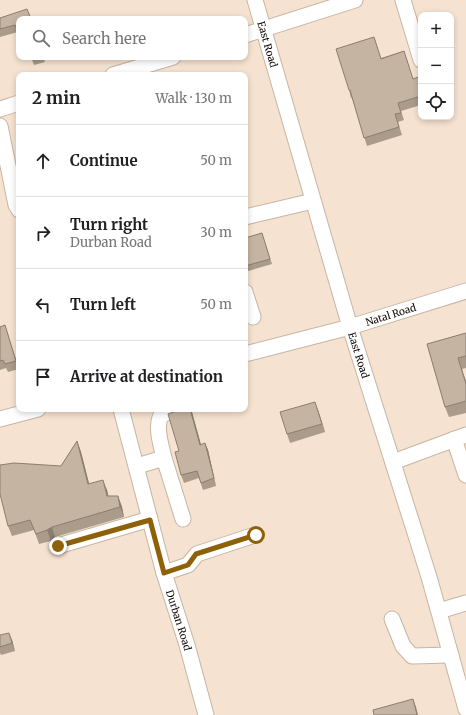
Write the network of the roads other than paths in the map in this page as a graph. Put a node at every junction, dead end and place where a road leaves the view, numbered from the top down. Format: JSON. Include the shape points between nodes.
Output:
{"nodes":[{"id":1,"x":255,"y":0,"type":"edge"},
{"id":2,"x":355,"y":0,"type":"edge"},
{"id":3,"x":402,"y":0,"type":"edge"},
{"id":4,"x":263,"y":30,"type":"junction"},
{"id":5,"x":248,"y":34,"type":"edge"},
{"id":6,"x":418,"y":51,"type":"edge"},
{"id":7,"x":163,"y":60,"type":"edge"},
{"id":8,"x":123,"y":72,"type":"edge"},
{"id":9,"x":16,"y":104,"type":"edge"},
{"id":10,"x":0,"y":109,"type":"edge"},
{"id":11,"x":0,"y":126,"type":"edge"},
{"id":12,"x":12,"y":153,"type":"edge"},
{"id":13,"x":313,"y":201,"type":"junction"},
{"id":14,"x":16,"y":205,"type":"edge"},
{"id":15,"x":248,"y":216,"type":"edge"},
{"id":16,"x":466,"y":291,"type":"edge"},
{"id":17,"x":248,"y":301,"type":"edge"},
{"id":18,"x":253,"y":317,"type":"dead end"},
{"id":19,"x":350,"y":327,"type":"junction"},
{"id":20,"x":248,"y":353,"type":"edge"},
{"id":21,"x":27,"y":412,"type":"edge"},
{"id":22,"x":122,"y":412,"type":"edge"},
{"id":23,"x":170,"y":412,"type":"edge"},
{"id":24,"x":0,"y":419,"type":"edge"},
{"id":25,"x":460,"y":437,"type":"edge"},
{"id":26,"x":164,"y":458,"type":"junction"},
{"id":27,"x":393,"y":462,"type":"junction"},
{"id":28,"x":137,"y":466,"type":"junction"},
{"id":29,"x":466,"y":475,"type":"edge"},
{"id":30,"x":183,"y":519,"type":"dead end"},
{"id":31,"x":150,"y":520,"type":"junction"},
{"id":32,"x":256,"y":535,"type":"dead end"},
{"id":33,"x":58,"y":546,"type":"dead end"},
{"id":34,"x":164,"y":573,"type":"junction"},
{"id":35,"x":466,"y":603,"type":"edge"},
{"id":36,"x":439,"y":611,"type":"junction"},
{"id":37,"x":392,"y":620,"type":"dead end"},
{"id":38,"x":451,"y":655,"type":"junction"},
{"id":39,"x":466,"y":709,"type":"edge"},
{"id":40,"x":206,"y":715,"type":"edge"}],
"edges":[{"from":1,"to":4,"type":"street","name":"East Road"},
{"from":2,"to":4,"type":"street"},
{"from":3,"to":6,"type":"street"},
{"from":4,"to":5,"type":"street"},
{"from":4,"to":13,"type":"street","name":"East Road"},
{"from":7,"to":8,"type":"street"},
{"from":9,"to":10,"type":"street"},
{"from":11,"to":12,"type":"street"},
{"from":12,"to":14,"type":"street"},
{"from":13,"to":15,"type":"street"},
{"from":13,"to":19,"type":"street","name":"East Road"},
{"from":16,"to":19,"type":"street","name":"Natal Road"},
{"from":17,"to":18,"type":"street"},
{"from":19,"to":20,"type":"street","name":"Natal Road"},
{"from":19,"to":27,"type":"street","name":"East Road"},
{"from":21,"to":24,"type":"street"},
{"from":22,"to":28,"type":"street","name":"Durban Road"},
{"from":23,"to":26,"type":"street","via":[[161,415],[158,420]]},
{"from":25,"to":27,"type":"street"},
{"from":25,"to":29,"type":"street"},
{"from":26,"to":28,"type":"street"},
{"from":26,"to":30,"type":"street"},
{"from":27,"to":36,"type":"street","name":"East Road"},
{"from":28,"to":31,"type":"street","name":"Durban Road"},
{"from":31,"to":33,"type":"street"},
{"from":31,"to":34,"type":"street","name":"Durban Road"},
{"from":32,"to":34,"type":"street","via":[[196,554],[188,565]]},
{"from":34,"to":40,"type":"street","name":"Durban Road"},
{"from":35,"to":36,"type":"street"},
{"from":36,"to":38,"type":"street","name":"East Road"},
{"from":37,"to":38,"type":"street","via":[[402,646],[412,656]]},
{"from":38,"to":39,"type":"street","name":"East Road"}]}
